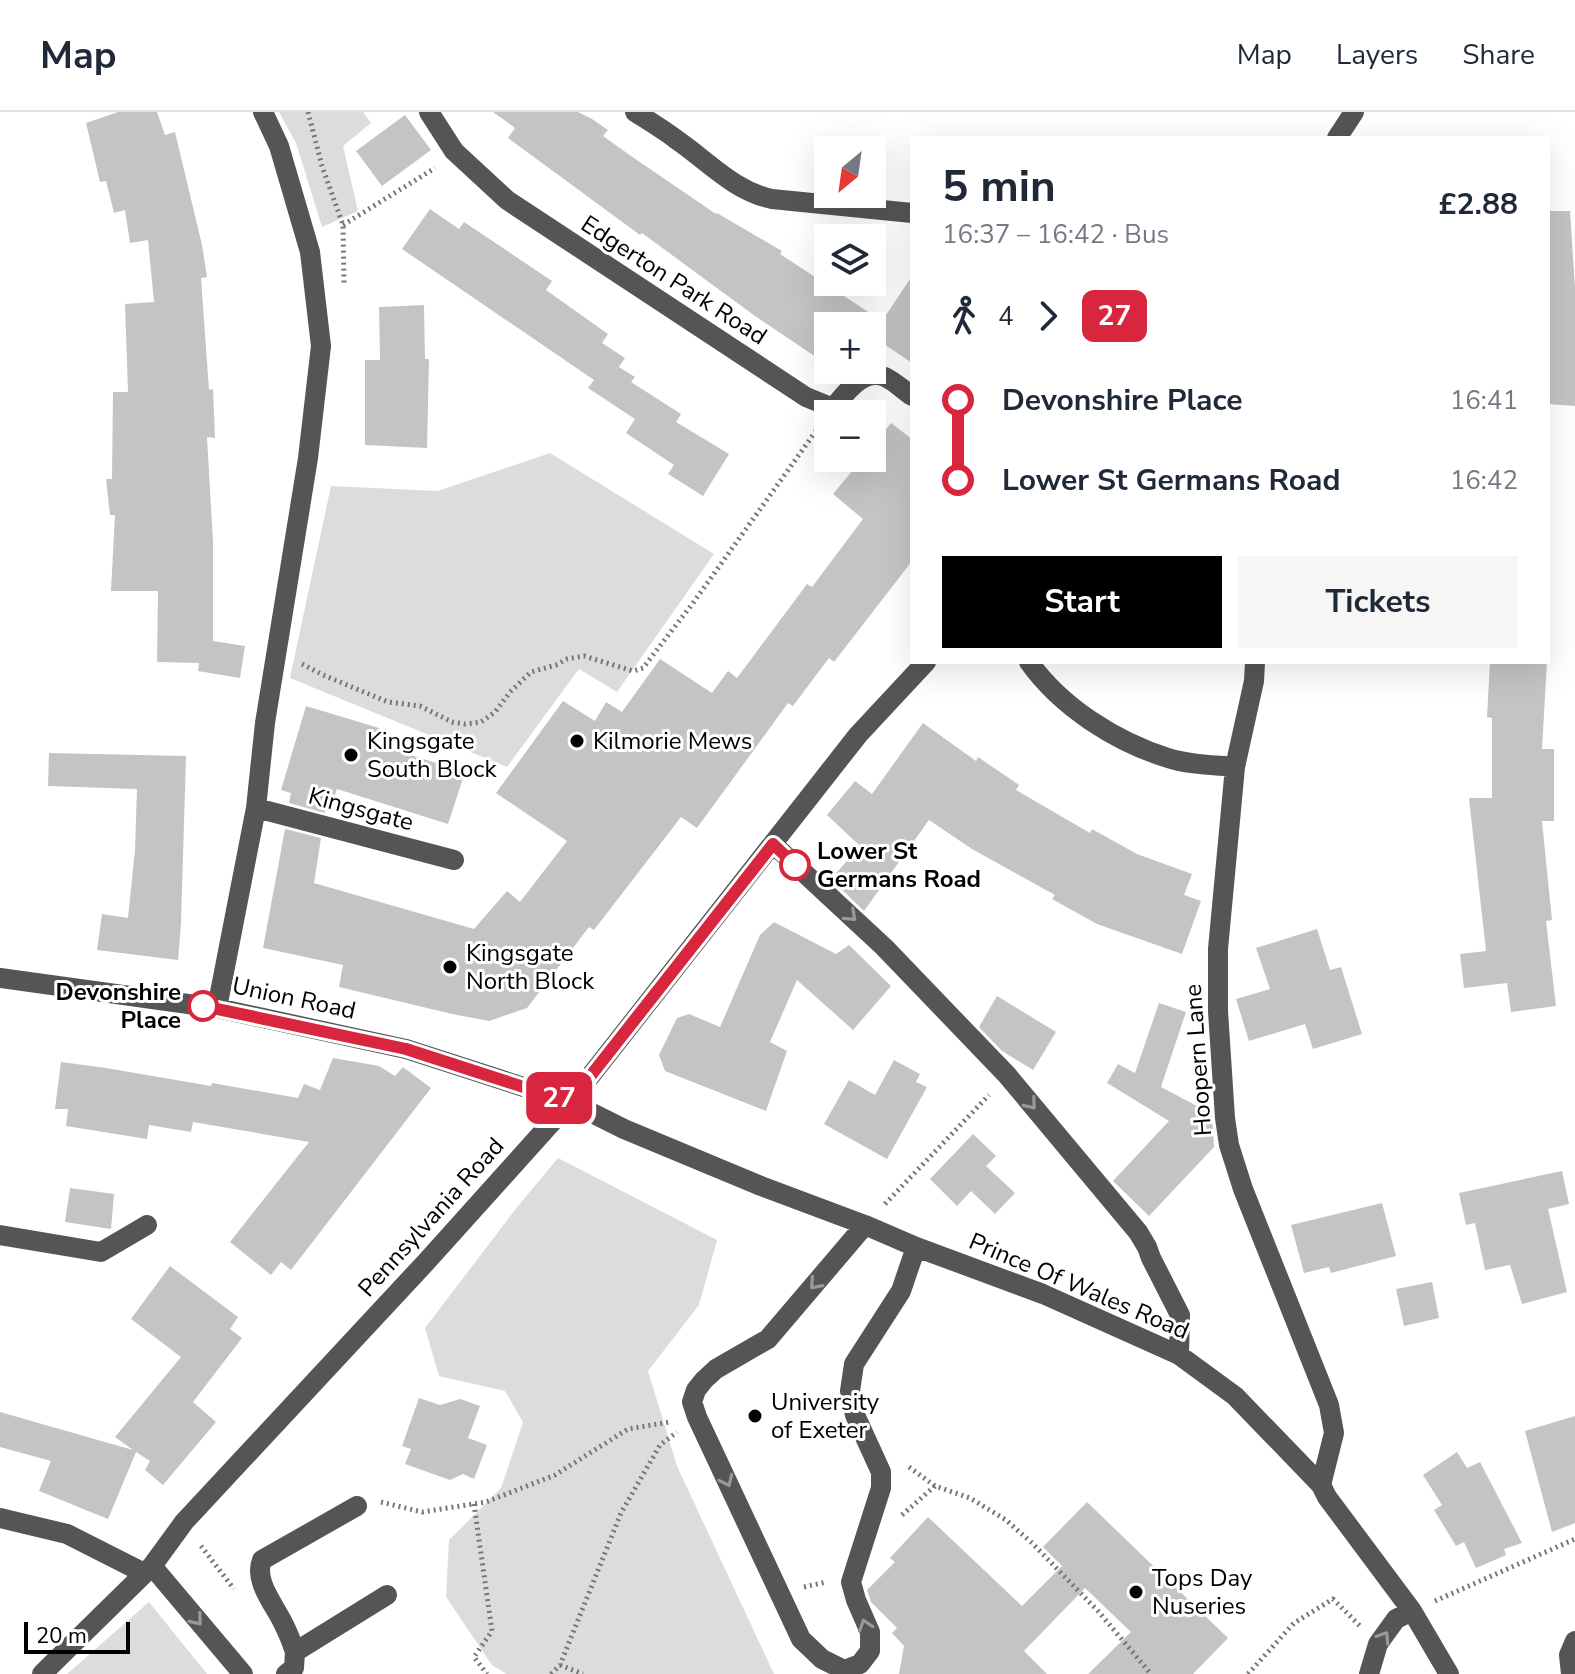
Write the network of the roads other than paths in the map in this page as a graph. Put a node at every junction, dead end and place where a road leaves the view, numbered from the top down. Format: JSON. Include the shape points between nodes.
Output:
{"nodes":[{"id":1,"x":263,"y":112,"type":"edge"},
{"id":2,"x":429,"y":112,"type":"edge"},
{"id":3,"x":635,"y":112,"type":"edge"},
{"id":4,"x":1354,"y":112,"type":"edge"},
{"id":5,"x":1338,"y":136,"type":"edge"},
{"id":6,"x":910,"y":213,"type":"edge"},
{"id":7,"x":910,"y":395,"type":"edge"},
{"id":8,"x":924,"y":664,"type":"edge"},
{"id":9,"x":1030,"y":664,"type":"edge"},
{"id":10,"x":1255,"y":664,"type":"edge"},
{"id":11,"x":1235,"y":767,"type":"junction"},
{"id":12,"x":256,"y":808,"type":"junction"},
{"id":13,"x":773,"y":844,"type":"junction"},
{"id":14,"x":454,"y":860,"type":"dead end"},
{"id":15,"x":0,"y":978,"type":"edge"},
{"id":16,"x":217,"y":1008,"type":"junction"},
{"id":17,"x":570,"y":1102,"type":"junction"},
{"id":18,"x":147,"y":1225,"type":"dead end"},
{"id":19,"x":865,"y":1225,"type":"junction"},
{"id":20,"x":0,"y":1235,"type":"edge"},
{"id":21,"x":916,"y":1247,"type":"junction"},
{"id":22,"x":1179,"y":1355,"type":"junction"},
{"id":23,"x":1321,"y":1485,"type":"junction"},
{"id":24,"x":357,"y":1506,"type":"road end"},
{"id":25,"x":0,"y":1518,"type":"edge"},
{"id":26,"x":148,"y":1570,"type":"junction"},
{"id":27,"x":387,"y":1595,"type":"dead end"},
{"id":28,"x":1412,"y":1611,"type":"junction"},
{"id":29,"x":1575,"y":1641,"type":"edge"},
{"id":30,"x":294,"y":1667,"type":"edge"},
{"id":31,"x":42,"y":1674,"type":"edge"},
{"id":32,"x":243,"y":1674,"type":"edge"},
{"id":33,"x":1369,"y":1674,"type":"edge"},
{"id":34,"x":1449,"y":1674,"type":"edge"},
{"id":35,"x":1571,"y":1674,"type":"edge"}],
"edges":[{"from":1,"to":12,"type":"street","via":[[279,146],[310,252],[321,346]]},
{"from":2,"to":7,"type":"street","name":"Edgerton Park Road","via":[[454,151],[507,200],[806,397],[833,408],[869,375],[883,375]]},
{"from":3,"to":6,"type":"street","via":[[756,196]]},
{"from":4,"to":5,"type":"street"},
{"from":8,"to":13,"type":"street","name":"Pennsylvania Road","via":[[858,735]]},
{"from":9,"to":11,"type":"street","via":[[1041,679],[1113,736],[1171,759]]},
{"from":10,"to":11,"type":"street","name":"Hoopern Lane"},
{"from":11,"to":23,"type":"street","name":"Hoopern Lane","via":[[1218,949],[1225,1118],[1243,1189],[1329,1405],[1334,1433]]},
{"from":12,"to":14,"type":"street","name":"Kingsgate"},
{"from":12,"to":16,"type":"street"},
{"from":13,"to":17,"type":"street","name":"Pennsylvania Road"},
{"from":13,"to":22,"type":"street","one_way":true,"via":[[884,947],[1007,1075],[1138,1232],[1180,1315]]},
{"from":15,"to":16,"type":"street","name":"Union Road"},
{"from":16,"to":17,"type":"street","name":"Union Road","via":[[406,1049]]},
{"from":17,"to":19,"type":"street","name":"Prince Of Wales Road","via":[[624,1129]]},
{"from":17,"to":26,"type":"street","name":"Pennsylvania Road","via":[[184,1522]]},
{"from":18,"to":20,"type":"street","via":[[101,1252]]},
{"from":19,"to":21,"type":"street","name":"Prince Of Wales Road"},
{"from":19,"to":21,"type":"street","one_way":true,"via":[[768,1339],[716,1369],[692,1402],[801,1639],[844,1670],[860,1664],[870,1651],[870,1632],[851,1582],[881,1488],[881,1472],[855,1415],[850,1391],[854,1364],[901,1291]]},
{"from":21,"to":22,"type":"street","name":"Prince Of Wales Road","via":[[1043,1294]]},
{"from":22,"to":23,"type":"street","name":"Prince Of Wales Road","via":[[1235,1396]]},
{"from":23,"to":28,"type":"street","name":"Prince Of Wales Road"},
{"from":24,"to":30,"type":"street","via":[[262,1560],[258,1568],[285,1626]]},
{"from":25,"to":26,"type":"street","via":[[67,1534]]},
{"from":26,"to":31,"type":"street","name":"Pennsylvania Road"},
{"from":26,"to":32,"type":"street","one_way":true},
{"from":27,"to":30,"type":"street"},
{"from":33,"to":28,"type":"street","one_way":true,"via":[[1378,1644],[1396,1619]]},
{"from":28,"to":34,"type":"street","name":"Prince Of Wales Road"},
{"from":29,"to":35,"type":"street","via":[[1569,1655]]}]}
